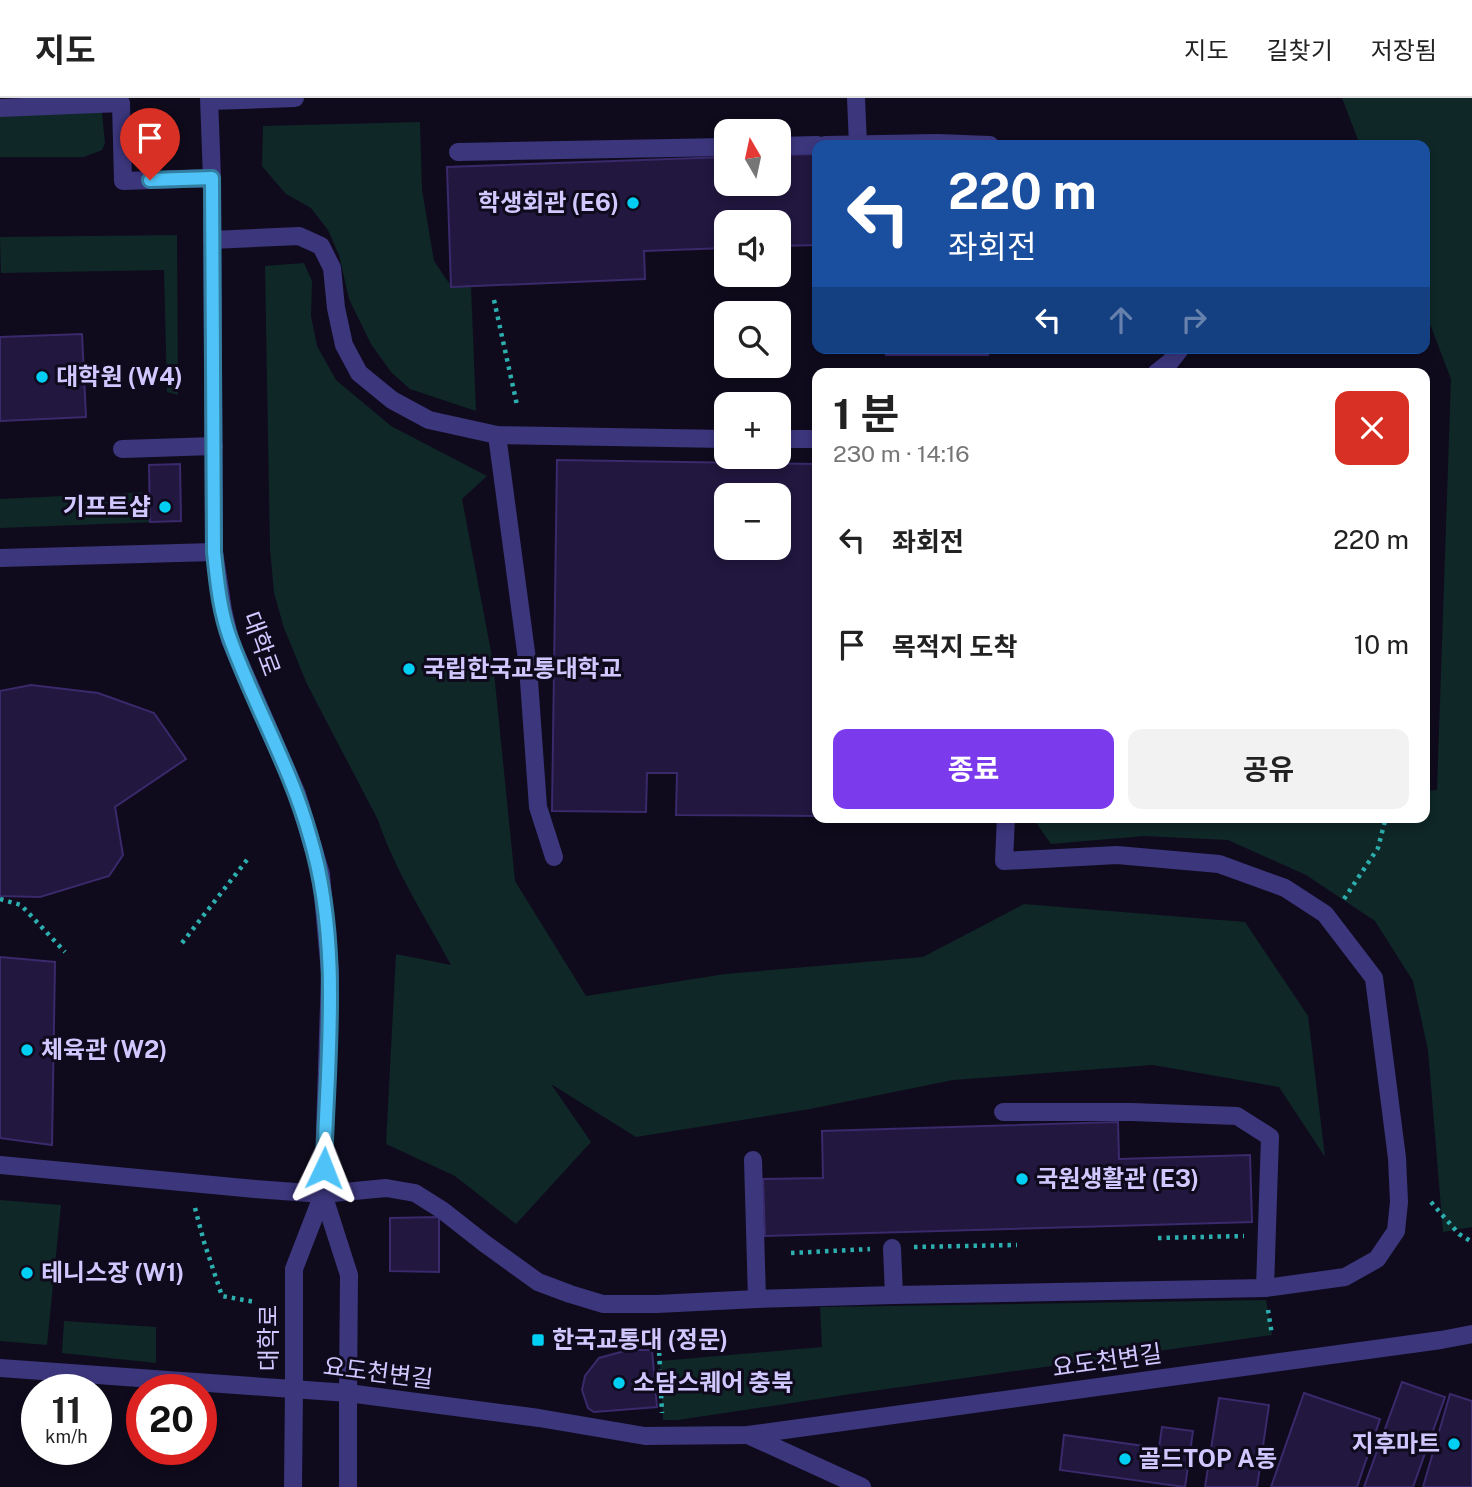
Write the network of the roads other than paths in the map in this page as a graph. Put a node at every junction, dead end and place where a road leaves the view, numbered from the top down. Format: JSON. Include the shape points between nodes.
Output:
{"nodes":[{"id":1,"x":295,"y":98,"type":"edge"},
{"id":2,"x":856,"y":98,"type":"edge"},
{"id":3,"x":210,"y":100,"type":"edge"},
{"id":4,"x":128,"y":101,"type":"edge"},
{"id":5,"x":0,"y":107,"type":"edge"},
{"id":6,"x":858,"y":140,"type":"edge"},
{"id":7,"x":812,"y":145,"type":"edge"},
{"id":8,"x":791,"y":146,"type":"edge"},
{"id":9,"x":714,"y":147,"type":"edge"},
{"id":10,"x":458,"y":152,"type":"dead end"},
{"id":11,"x":212,"y":178,"type":"junction"},
{"id":12,"x":212,"y":240,"type":"junction"},
{"id":13,"x":1176,"y":354,"type":"edge"},
{"id":14,"x":1162,"y":368,"type":"edge"},
{"id":15,"x":497,"y":435,"type":"junction"},
{"id":16,"x":714,"y":439,"type":"edge"},
{"id":17,"x":791,"y":439,"type":"edge"},
{"id":18,"x":812,"y":439,"type":"edge"},
{"id":19,"x":214,"y":446,"type":"junction"},
{"id":20,"x":122,"y":449,"type":"dead end"},
{"id":21,"x":214,"y":552,"type":"junction"},
{"id":22,"x":0,"y":558,"type":"edge"},
{"id":23,"x":1006,"y":823,"type":"edge"},
{"id":24,"x":554,"y":857,"type":"dead end"},
{"id":25,"x":1003,"y":1112,"type":"dead end"},
{"id":26,"x":753,"y":1160,"type":"dead end"},
{"id":27,"x":0,"y":1165,"type":"edge"},
{"id":28,"x":323,"y":1194,"type":"junction"},
{"id":29,"x":892,"y":1248,"type":"road end"},
{"id":30,"x":1265,"y":1289,"type":"junction"},
{"id":31,"x":894,"y":1296,"type":"junction"},
{"id":32,"x":757,"y":1299,"type":"junction"},
{"id":33,"x":1472,"y":1334,"type":"edge"},
{"id":34,"x":0,"y":1367,"type":"edge"},
{"id":35,"x":294,"y":1388,"type":"junction"},
{"id":36,"x":348,"y":1393,"type":"junction"},
{"id":37,"x":748,"y":1435,"type":"junction"},
{"id":38,"x":293,"y":1487,"type":"edge"},
{"id":39,"x":348,"y":1487,"type":"edge"},
{"id":40,"x":862,"y":1487,"type":"edge"}],
"edges":[{"from":1,"to":3,"type":"street"},
{"from":2,"to":6,"type":"street"},
{"from":3,"to":11,"type":"street","name":"대학로"},
{"from":4,"to":5,"type":"street"},
{"from":4,"to":11,"type":"street","via":[[123,181]]},
{"from":7,"to":8,"type":"street"},
{"from":9,"to":10,"type":"street"},
{"from":11,"to":12,"type":"street","name":"대학로"},
{"from":12,"to":15,"type":"street","via":[[299,236],[321,246],[332,268],[344,345],[359,373],[392,400],[429,420]]},
{"from":12,"to":19,"type":"street","name":"대학로"},
{"from":13,"to":14,"type":"street"},
{"from":15,"to":16,"type":"street"},
{"from":15,"to":24,"type":"street","via":[[528,667],[538,807]]},
{"from":17,"to":18,"type":"street"},
{"from":19,"to":20,"type":"street"},
{"from":19,"to":21,"type":"street","name":"대학로"},
{"from":21,"to":22,"type":"street"},
{"from":21,"to":28,"type":"street","name":"대학로","via":[[230,640],[297,794],[321,874],[330,973]]},
{"from":23,"to":30,"type":"street","via":[[1004,861],[1117,855],[1219,864],[1285,888],[1325,914],[1374,978],[1397,1158],[1396,1231],[1377,1259],[1345,1277]]},
{"from":25,"to":30,"type":"street","via":[[1237,1116],[1270,1137]]},
{"from":26,"to":32,"type":"street"},
{"from":27,"to":28,"type":"street"},
{"from":28,"to":32,"type":"street","via":[[386,1188],[415,1194],[538,1282],[603,1304]]},
{"from":28,"to":35,"type":"street","name":"대학로","via":[[295,1269]]},
{"from":28,"to":36,"type":"street","name":"대학로","via":[[349,1275]]},
{"from":29,"to":31,"type":"street"},
{"from":30,"to":31,"type":"street"},
{"from":31,"to":32,"type":"street"},
{"from":33,"to":37,"type":"street","name":"요도천변길"},
{"from":34,"to":35,"type":"street","name":"요도천변길"},
{"from":35,"to":36,"type":"street","name":"요도천변길"},
{"from":35,"to":38,"type":"street","name":"대학로"},
{"from":36,"to":37,"type":"street","name":"요도천변길","via":[[645,1436]]},
{"from":36,"to":39,"type":"street","name":"대학로"},
{"from":37,"to":40,"type":"street","name":"요도천변길"}]}
